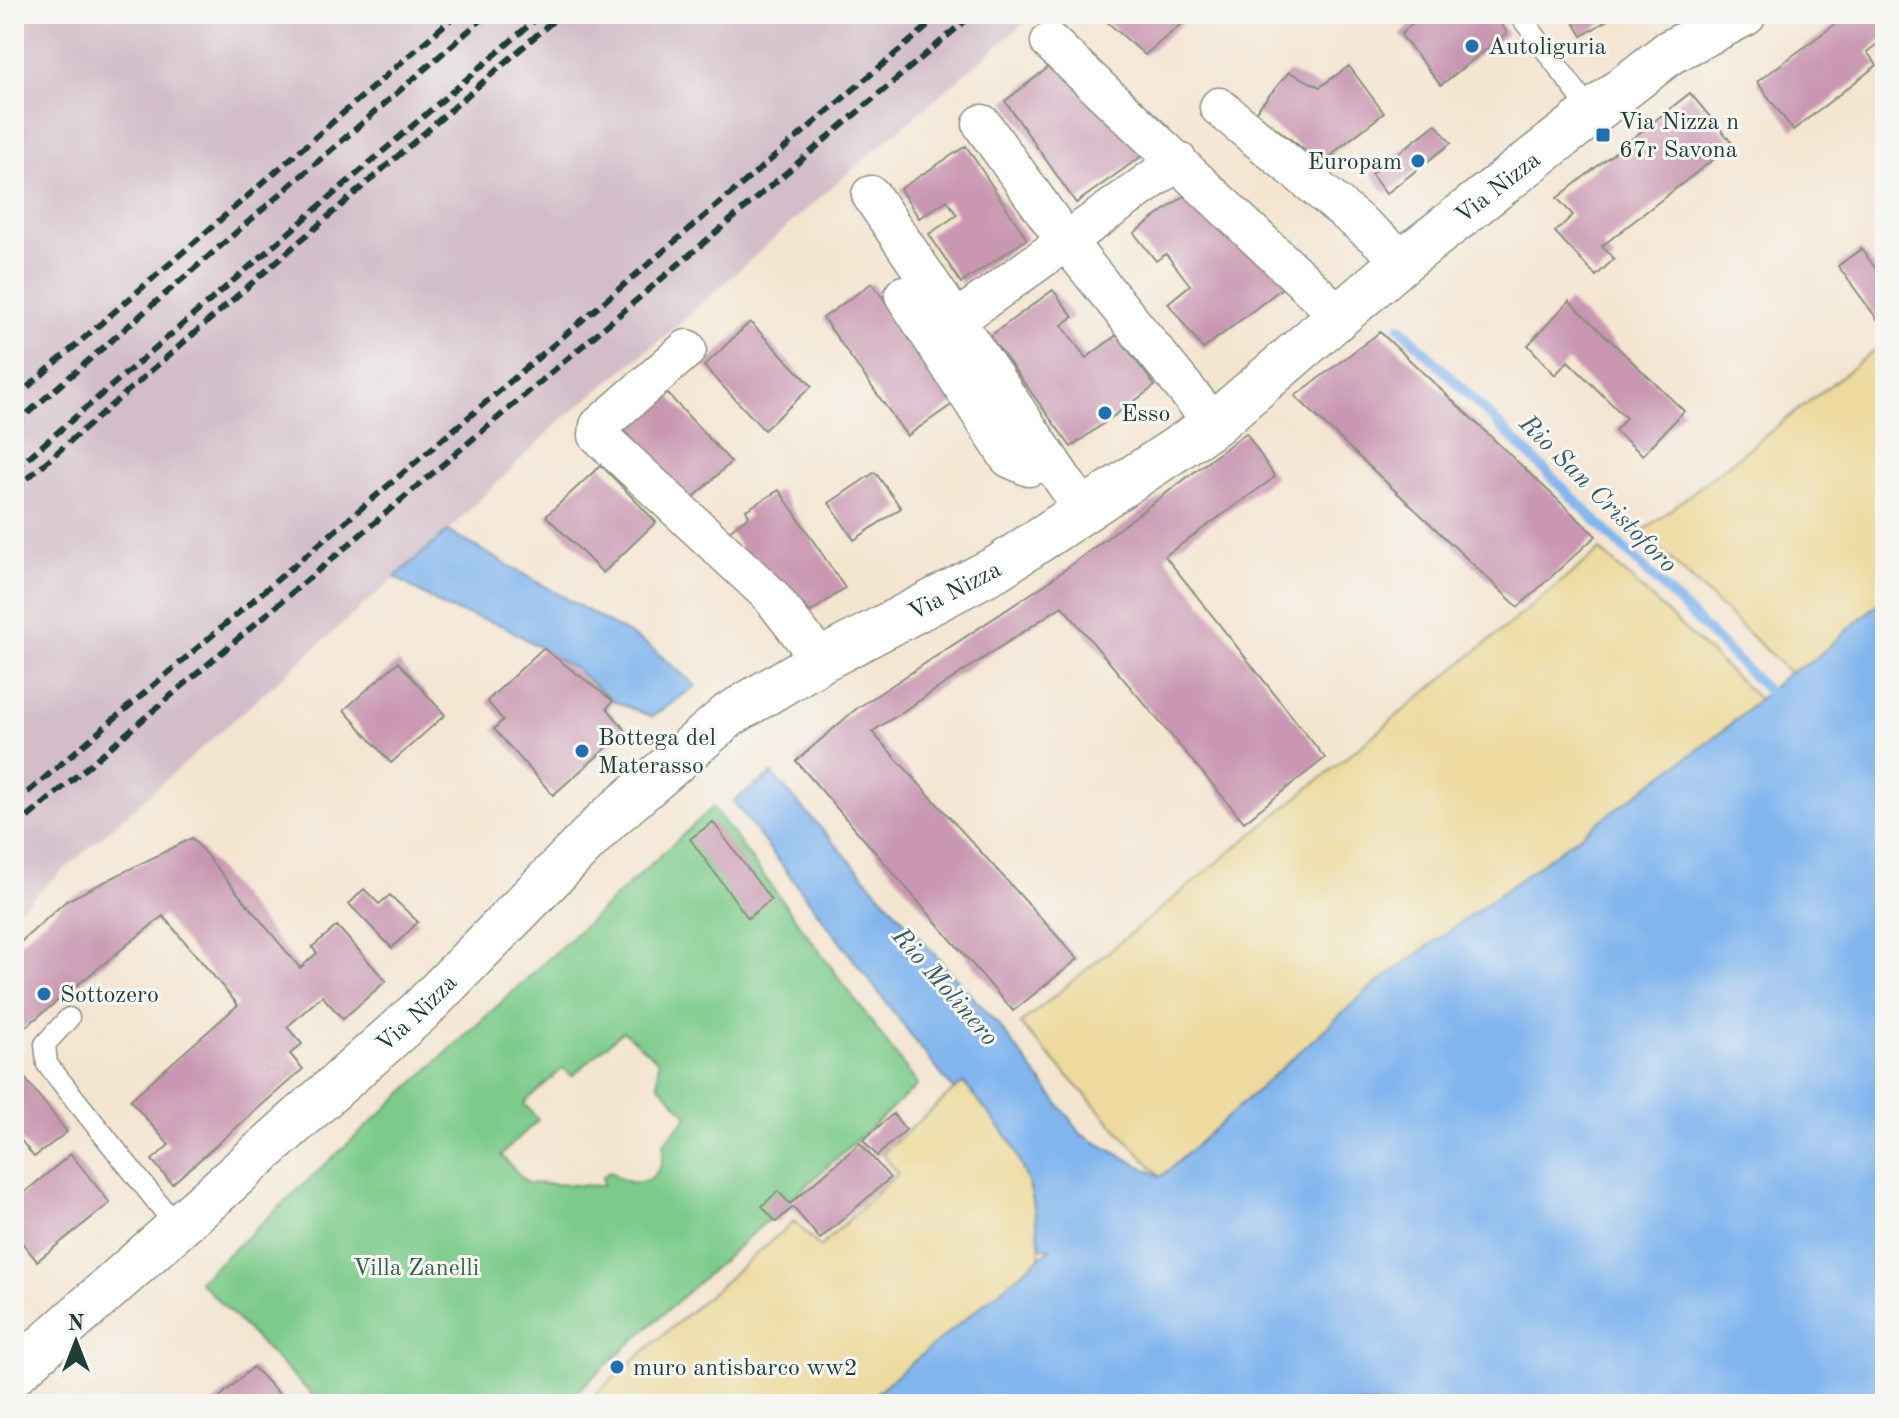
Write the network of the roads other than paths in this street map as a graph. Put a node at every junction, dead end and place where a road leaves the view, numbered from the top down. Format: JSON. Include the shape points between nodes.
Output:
{"nodes":[{"id":1,"x":1519,"y":14,"type":"edge"},
{"id":2,"x":1742,"y":15,"type":"edge"},
{"id":3,"x":1050,"y":42,"type":"dead end"},
{"id":4,"x":1219,"y":107,"type":"dead end"},
{"id":5,"x":1592,"y":113,"type":"junction"},
{"id":6,"x":982,"y":124,"type":"dead end"},
{"id":7,"x":1178,"y":161,"type":"junction"},
{"id":8,"x":871,"y":195,"type":"dead end"},
{"id":9,"x":1065,"y":240,"type":"junction"},
{"id":10,"x":1404,"y":260,"type":"junction"},
{"id":11,"x":904,"y":295,"type":"dead end"},
{"id":12,"x":1340,"y":316,"type":"junction"},
{"id":13,"x":955,"y":321,"type":"junction"},
{"id":14,"x":687,"y":349,"type":"dead end"},
{"id":15,"x":1214,"y":424,"type":"junction"},
{"id":16,"x":1049,"y":460,"type":"junction"},
{"id":17,"x":1084,"y":511,"type":"junction"},
{"id":18,"x":821,"y":660,"type":"junction"},
{"id":19,"x":69,"y":1018,"type":"dead end"},
{"id":20,"x":177,"y":1227,"type":"junction"},
{"id":21,"x":14,"y":1373,"type":"edge"}],
"edges":[{"from":1,"to":5,"type":"lane"},
{"from":2,"to":5,"type":"main road","name":"Via Nizza","via":[[1670,52]]},
{"from":3,"to":7,"type":"street"},
{"from":4,"to":10,"type":"street"},
{"from":5,"to":10,"type":"main road","name":"Via Nizza"},
{"from":6,"to":9,"type":"street"},
{"from":7,"to":9,"type":"street"},
{"from":7,"to":12,"type":"street"},
{"from":8,"to":13,"type":"street"},
{"from":9,"to":13,"type":"street"},
{"from":9,"to":15,"type":"street"},
{"from":10,"to":12,"type":"main road","name":"Via Nizza"},
{"from":11,"to":16,"type":"street","via":[[1009,458],[1029,467]]},
{"from":12,"to":15,"type":"main road","name":"Via Nizza"},
{"from":13,"to":16,"type":"street"},
{"from":14,"to":18,"type":"street","via":[[599,426],[598,435],[770,595]]},
{"from":15,"to":17,"type":"main road","name":"Via Nizza"},
{"from":16,"to":17,"type":"street"},
{"from":17,"to":18,"type":"main road","name":"Via Nizza","via":[[997,568]]},
{"from":18,"to":20,"type":"main road","name":"Via Nizza","via":[[729,715],[664,769],[420,1011]]},
{"from":19,"to":20,"type":"lane","via":[[45,1044],[47,1064]]},
{"from":20,"to":21,"type":"main road","name":"Via Nizza"}]}
